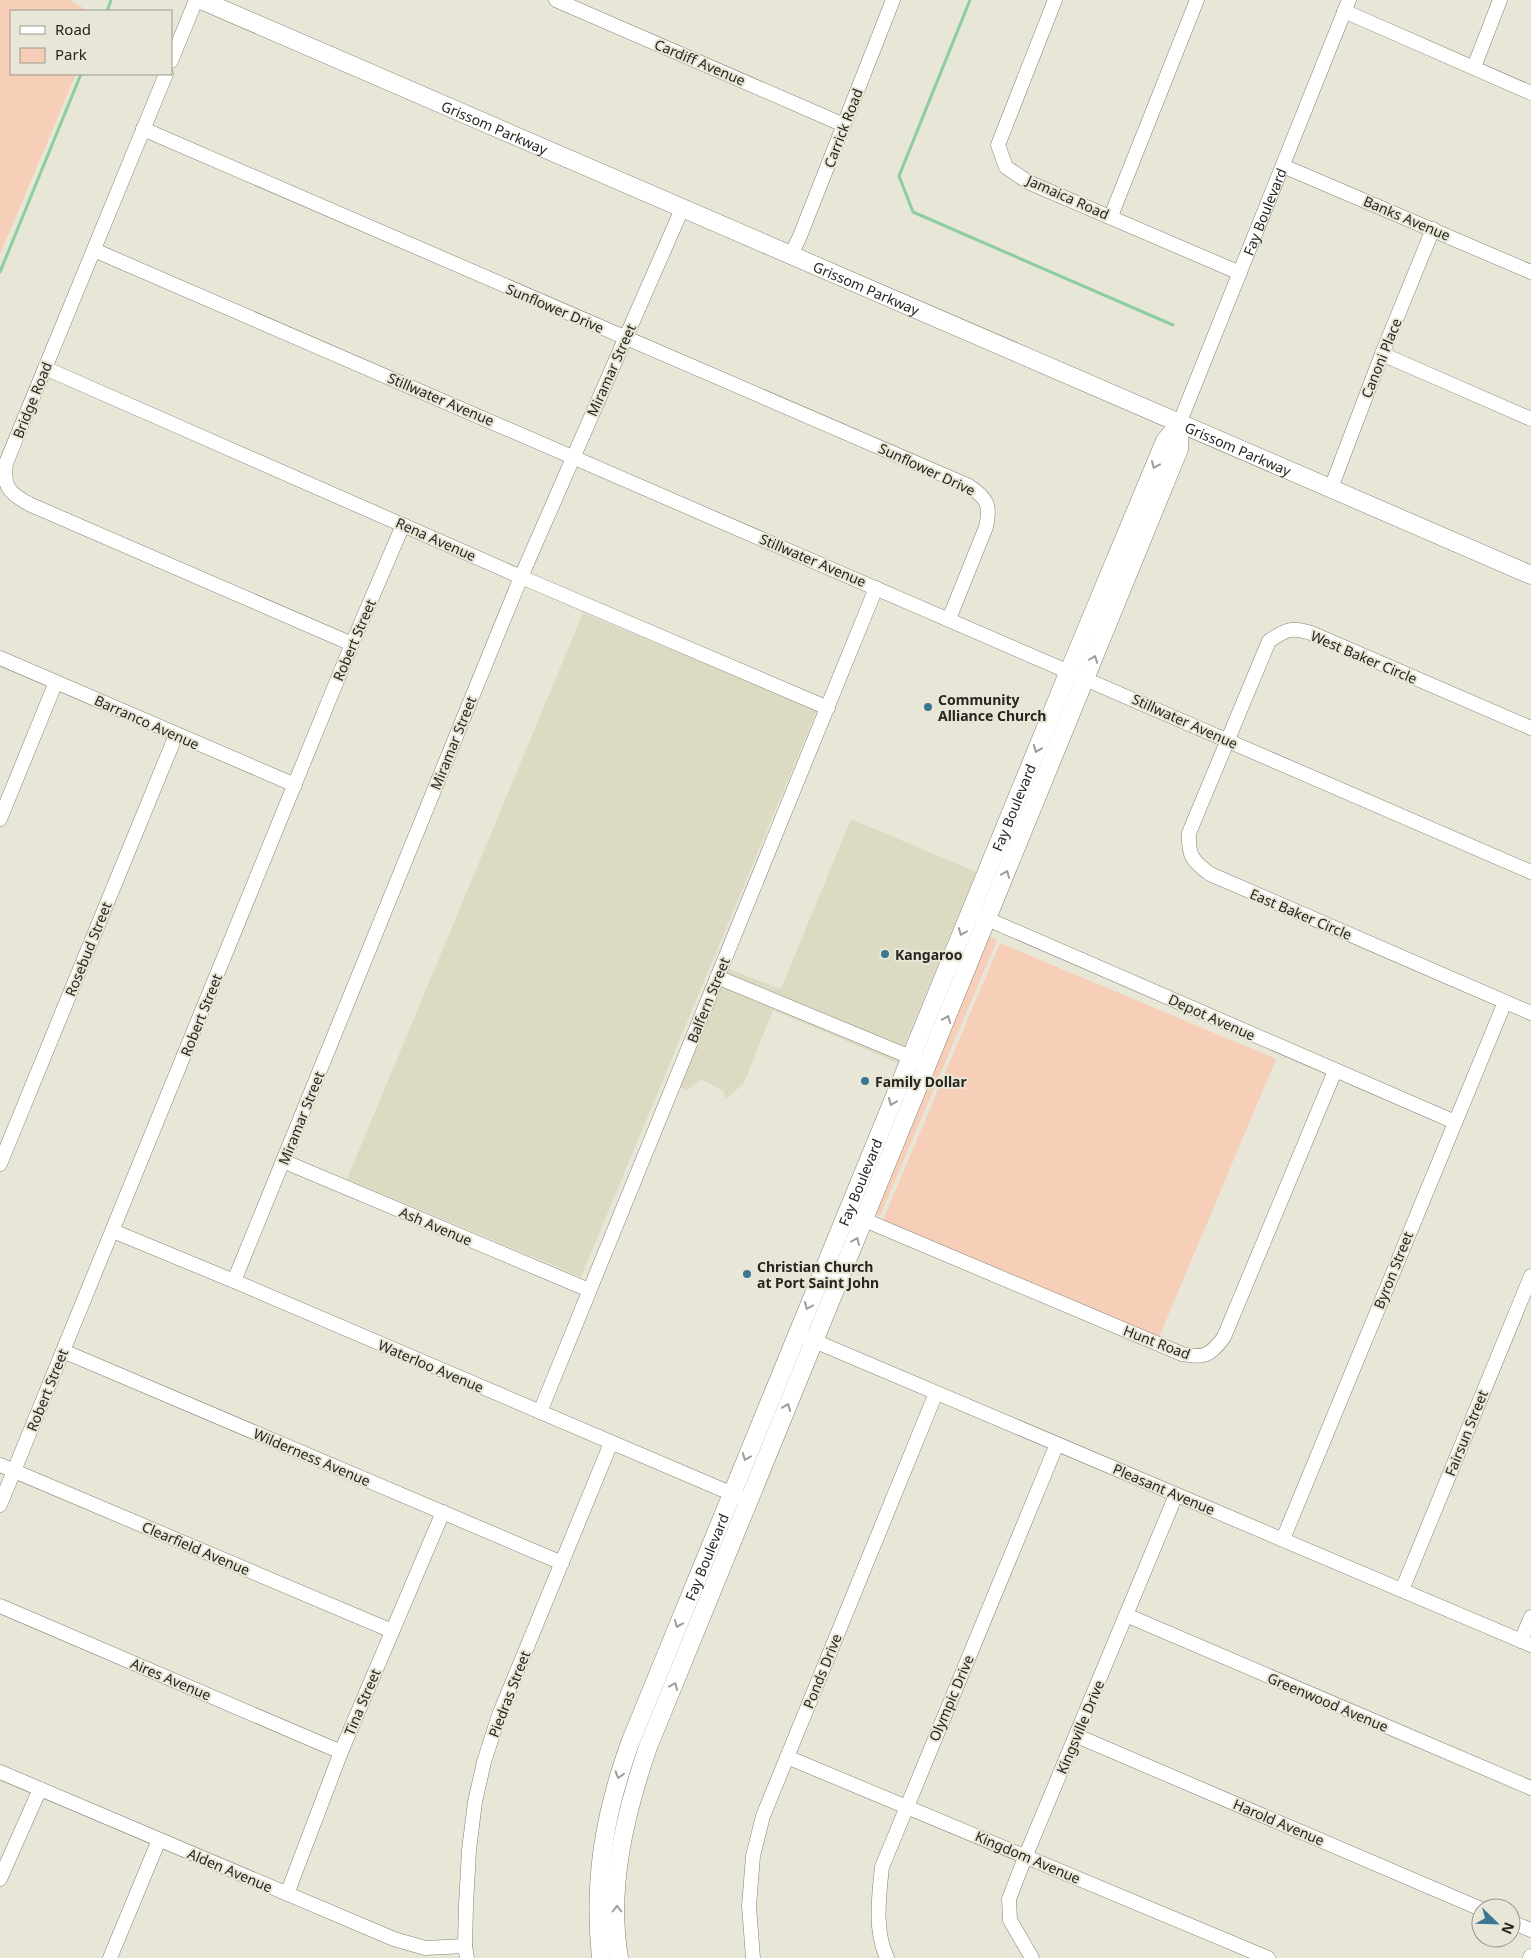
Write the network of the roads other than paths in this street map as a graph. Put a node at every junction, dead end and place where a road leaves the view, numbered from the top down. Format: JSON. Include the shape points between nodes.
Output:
{"nodes":[{"id":1,"x":196,"y":0,"type":"edge"},
{"id":2,"x":201,"y":0,"type":"edge"},
{"id":3,"x":556,"y":0,"type":"edge"},
{"id":4,"x":1055,"y":0,"type":"edge"},
{"id":5,"x":1197,"y":0,"type":"edge"},
{"id":6,"x":1500,"y":0,"type":"edge"},
{"id":7,"x":890,"y":1,"type":"edge"},
{"id":8,"x":1346,"y":6,"type":"edge"},
{"id":9,"x":172,"y":59,"type":"edge"},
{"id":10,"x":1474,"y":67,"type":"junction"},
{"id":11,"x":166,"y":75,"type":"edge"},
{"id":12,"x":1531,"y":93,"type":"edge"},
{"id":13,"x":844,"y":125,"type":"junction"},
{"id":14,"x":144,"y":130,"type":"junction"},
{"id":15,"x":1283,"y":166,"type":"junction"},
{"id":16,"x":682,"y":209,"type":"junction"},
{"id":17,"x":1111,"y":216,"type":"junction"},
{"id":18,"x":1433,"y":229,"type":"junction"},
{"id":19,"x":94,"y":250,"type":"junction"},
{"id":20,"x":791,"y":255,"type":"junction"},
{"id":21,"x":1531,"y":272,"type":"edge"},
{"id":22,"x":1240,"y":273,"type":"junction"},
{"id":23,"x":625,"y":338,"type":"junction"},
{"id":24,"x":1382,"y":354,"type":"junction"},
{"id":25,"x":45,"y":368,"type":"junction"},
{"id":26,"x":1531,"y":420,"type":"edge"},
{"id":27,"x":1180,"y":424,"type":"junction"},
{"id":28,"x":573,"y":456,"type":"junction"},
{"id":29,"x":1331,"y":488,"type":"junction"},
{"id":30,"x":403,"y":525,"type":"junction"},
{"id":31,"x":1531,"y":575,"type":"edge"},
{"id":32,"x":521,"y":576,"type":"junction"},
{"id":33,"x":876,"y":588,"type":"junction"},
{"id":34,"x":949,"y":619,"type":"junction"},
{"id":35,"x":352,"y":644,"type":"junction"},
{"id":36,"x":0,"y":658,"type":"edge"},
{"id":37,"x":1069,"y":671,"type":"junction"},
{"id":38,"x":1086,"y":678,"type":"junction"},
{"id":39,"x":56,"y":682,"type":"junction"},
{"id":40,"x":828,"y":708,"type":"junction"},
{"id":41,"x":1531,"y":728,"type":"edge"},
{"id":42,"x":176,"y":735,"type":"junction"},
{"id":43,"x":1228,"y":740,"type":"junction"},
{"id":44,"x":295,"y":785,"type":"junction"},
{"id":45,"x":0,"y":819,"type":"edge"},
{"id":46,"x":1531,"y":872,"type":"edge"},
{"id":47,"x":971,"y":911,"type":"junction"},
{"id":48,"x":987,"y":919,"type":"junction"},
{"id":49,"x":717,"y":977,"type":"junction"},
{"id":50,"x":1505,"y":1002,"type":"junction"},
{"id":51,"x":1531,"y":1014,"type":"edge"},
{"id":52,"x":911,"y":1057,"type":"junction"},
{"id":53,"x":928,"y":1064,"type":"junction"},
{"id":54,"x":1335,"y":1071,"type":"junction"},
{"id":55,"x":1454,"y":1122,"type":"junction"},
{"id":56,"x":283,"y":1161,"type":"junction"},
{"id":57,"x":0,"y":1164,"type":"edge"},
{"id":58,"x":847,"y":1213,"type":"junction"},
{"id":59,"x":864,"y":1220,"type":"junction"},
{"id":60,"x":113,"y":1231,"type":"junction"},
{"id":61,"x":1531,"y":1276,"type":"edge"},
{"id":62,"x":234,"y":1281,"type":"junction"},
{"id":63,"x":589,"y":1290,"type":"junction"},
{"id":64,"x":797,"y":1333,"type":"junction"},
{"id":65,"x":814,"y":1341,"type":"junction"},
{"id":66,"x":63,"y":1351,"type":"junction"},
{"id":67,"x":936,"y":1393,"type":"junction"},
{"id":68,"x":540,"y":1412,"type":"junction"},
{"id":69,"x":611,"y":1443,"type":"junction"},
{"id":70,"x":1057,"y":1444,"type":"junction"},
{"id":71,"x":0,"y":1465,"type":"edge"},
{"id":72,"x":14,"y":1471,"type":"junction"},
{"id":73,"x":732,"y":1493,"type":"junction"},
{"id":74,"x":1176,"y":1495,"type":"junction"},
{"id":75,"x":749,"y":1501,"type":"junction"},
{"id":76,"x":0,"y":1505,"type":"edge"},
{"id":77,"x":443,"y":1512,"type":"junction"},
{"id":78,"x":1283,"y":1539,"type":"junction"},
{"id":79,"x":562,"y":1563,"type":"junction"},
{"id":80,"x":1402,"y":1590,"type":"junction"},
{"id":81,"x":0,"y":1606,"type":"edge"},
{"id":82,"x":1126,"y":1615,"type":"junction"},
{"id":83,"x":1531,"y":1618,"type":"edge"},
{"id":84,"x":392,"y":1631,"type":"junction"},
{"id":85,"x":1526,"y":1643,"type":"edge"},
{"id":86,"x":647,"y":1702,"type":"junction"},
{"id":87,"x":664,"y":1708,"type":"junction"},
{"id":88,"x":1077,"y":1736,"type":"junction"},
{"id":89,"x":341,"y":1752,"type":"junction"},
{"id":90,"x":787,"y":1757,"type":"junction"},
{"id":91,"x":0,"y":1772,"type":"edge"},
{"id":92,"x":1531,"y":1788,"type":"edge"},
{"id":93,"x":40,"y":1789,"type":"junction"},
{"id":94,"x":906,"y":1806,"type":"junction"},
{"id":95,"x":159,"y":1840,"type":"junction"},
{"id":96,"x":1026,"y":1855,"type":"junction"},
{"id":97,"x":0,"y":1879,"type":"edge"},
{"id":98,"x":287,"y":1894,"type":"junction"},
{"id":99,"x":1471,"y":1905,"type":"edge"},
{"id":100,"x":466,"y":1952,"type":"edge"},
{"id":101,"x":110,"y":1958,"type":"edge"},
{"id":102,"x":601,"y":1958,"type":"edge"},
{"id":103,"x":619,"y":1958,"type":"edge"},
{"id":104,"x":754,"y":1958,"type":"edge"},
{"id":105,"x":887,"y":1958,"type":"edge"},
{"id":106,"x":1032,"y":1958,"type":"edge"},
{"id":107,"x":1268,"y":1958,"type":"edge"}],
"edges":[{"from":1,"to":9,"type":"street"},
{"from":2,"to":16,"type":"main road","name":"Grissom Parkway"},
{"from":3,"to":13,"type":"street","name":"Cardiff Avenue"},
{"from":4,"to":17,"type":"street","name":"Jamaica Road","via":[[998,144],[1006,167],[1028,182]]},
{"from":5,"to":17,"type":"street"},
{"from":6,"to":10,"type":"street"},
{"from":7,"to":13,"type":"street","name":"Carrick Road"},
{"from":8,"to":10,"type":"street"},
{"from":8,"to":15,"type":"street","name":"Fay Boulevard"},
{"from":10,"to":12,"type":"street"},
{"from":11,"to":14,"type":"street","name":"Bridge Road"},
{"from":13,"to":20,"type":"street","name":"Carrick Road"},
{"from":14,"to":19,"type":"street","name":"Bridge Road"},
{"from":14,"to":23,"type":"street","name":"Sunflower Drive"},
{"from":15,"to":18,"type":"street","name":"Banks Avenue"},
{"from":15,"to":22,"type":"street","name":"Fay Boulevard"},
{"from":16,"to":20,"type":"main road","name":"Grissom Parkway"},
{"from":16,"to":23,"type":"street","name":"Miramar Street"},
{"from":17,"to":22,"type":"street","name":"Jamaica Road"},
{"from":18,"to":21,"type":"street","name":"Banks Avenue"},
{"from":18,"to":24,"type":"street","name":"Canoni Place"},
{"from":19,"to":25,"type":"street","name":"Bridge Road"},
{"from":19,"to":28,"type":"street","name":"Stillwater Avenue"},
{"from":20,"to":27,"type":"main road","name":"Grissom Parkway"},
{"from":22,"to":27,"type":"street","name":"Fay Boulevard"},
{"from":23,"to":28,"type":"street","name":"Miramar Street"},
{"from":23,"to":34,"type":"street","name":"Sunflower Drive","via":[[980,493],[988,504],[986,527]]},
{"from":24,"to":26,"type":"street"},
{"from":24,"to":29,"type":"street","name":"Canoni Place"},
{"from":25,"to":30,"type":"street","name":"Rena Avenue"},
{"from":25,"to":35,"type":"street","name":"Bridge Road","via":[[6,463],[4,477],[7,487],[16,497]]},
{"from":27,"to":29,"type":"main road","name":"Grissom Parkway"},
{"from":27,"to":37,"type":"main road","name":"Fay Boulevard","one_way":true,"via":[[1165,441]]},
{"from":38,"to":27,"type":"main road","name":"Fay Boulevard","one_way":true,"via":[[1179,449]]},
{"from":28,"to":32,"type":"street","name":"Miramar Street"},
{"from":28,"to":33,"type":"street","name":"Stillwater Avenue"},
{"from":29,"to":31,"type":"main road","name":"Grissom Parkway"},
{"from":30,"to":32,"type":"street","name":"Rena Avenue"},
{"from":30,"to":35,"type":"street","name":"Robert Street"},
{"from":32,"to":40,"type":"street","name":"Rena Avenue"},
{"from":32,"to":56,"type":"street","name":"Miramar Street"},
{"from":33,"to":34,"type":"street","name":"Stillwater Avenue"},
{"from":33,"to":40,"type":"street","name":"Balfern Street"},
{"from":34,"to":37,"type":"street","name":"Stillwater Avenue"},
{"from":35,"to":44,"type":"street","name":"Robert Street"},
{"from":36,"to":39,"type":"street","name":"Barranco Avenue"},
{"from":37,"to":38,"type":"street","name":"Stillwater Avenue"},
{"from":37,"to":47,"type":"main road","name":"Fay Boulevard","one_way":true},
{"from":38,"to":43,"type":"street","name":"Stillwater Avenue"},
{"from":48,"to":38,"type":"main road","name":"Fay Boulevard","one_way":true},
{"from":39,"to":42,"type":"street","name":"Barranco Avenue"},
{"from":39,"to":45,"type":"street"},
{"from":40,"to":49,"type":"street","name":"Balfern Street"},
{"from":41,"to":43,"type":"street","name":"West Baker Circle","via":[[1297,629],[1285,630],[1270,641]]},
{"from":42,"to":44,"type":"street","name":"Barranco Avenue"},
{"from":42,"to":57,"type":"street","name":"Rosebud Street"},
{"from":43,"to":46,"type":"street","name":"Stillwater Avenue"},
{"from":43,"to":50,"type":"street","name":"East Baker Circle","via":[[1189,833],[1189,849],[1196,864],[1210,874]]},
{"from":44,"to":60,"type":"street","name":"Robert Street"},
{"from":47,"to":48,"type":"street","name":"Depot Avenue"},
{"from":47,"to":52,"type":"main road","name":"Fay Boulevard","one_way":true},
{"from":53,"to":48,"type":"main road","name":"Fay Boulevard","one_way":true},
{"from":48,"to":54,"type":"street","name":"Depot Avenue"},
{"from":49,"to":52,"type":"street"},
{"from":49,"to":63,"type":"street","name":"Balfern Street"},
{"from":50,"to":51,"type":"street","name":"East Baker Circle"},
{"from":50,"to":55,"type":"street","name":"Byron Street"},
{"from":52,"to":53,"type":"street"},
{"from":52,"to":58,"type":"main road","name":"Fay Boulevard","one_way":true},
{"from":53,"to":59,"type":"main road","name":"Fay Boulevard"},
{"from":54,"to":55,"type":"street","name":"Depot Avenue"},
{"from":54,"to":59,"type":"street","name":"Hunt Road","via":[[1224,1337],[1208,1355],[1182,1354]]},
{"from":55,"to":78,"type":"street","name":"Byron Street"},
{"from":56,"to":62,"type":"street","name":"Miramar Street"},
{"from":56,"to":63,"type":"street","name":"Ash Avenue"},
{"from":58,"to":59,"type":"street","name":"Hunt Road"},
{"from":58,"to":64,"type":"main road","name":"Fay Boulevard","one_way":true},
{"from":65,"to":59,"type":"main road","name":"Fay Boulevard","one_way":true},
{"from":60,"to":62,"type":"street","name":"Waterloo Avenue"},
{"from":60,"to":66,"type":"street","name":"Robert Street"},
{"from":61,"to":80,"type":"street","name":"Fairsun Street"},
{"from":62,"to":68,"type":"street","name":"Waterloo Avenue"},
{"from":63,"to":68,"type":"street","name":"Balfern Street"},
{"from":64,"to":65,"type":"street","name":"Pleasant Avenue"},
{"from":64,"to":73,"type":"main road","name":"Fay Boulevard","one_way":true},
{"from":65,"to":67,"type":"street","name":"Pleasant Avenue"},
{"from":75,"to":65,"type":"main road","name":"Fay Boulevard","one_way":true},
{"from":66,"to":72,"type":"street","name":"Robert Street"},
{"from":66,"to":77,"type":"street","name":"Wilderness Avenue"},
{"from":67,"to":70,"type":"street","name":"Pleasant Avenue"},
{"from":67,"to":90,"type":"street","name":"Ponds Drive"},
{"from":68,"to":69,"type":"street","name":"Waterloo Avenue"},
{"from":69,"to":73,"type":"street","name":"Waterloo Avenue"},
{"from":69,"to":79,"type":"street","name":"Piedras Street"},
{"from":70,"to":74,"type":"street","name":"Pleasant Avenue"},
{"from":70,"to":94,"type":"street","name":"Olympic Drive"},
{"from":71,"to":72,"type":"street","name":"Clearfield Avenue"},
{"from":72,"to":76,"type":"street","name":"Robert Street"},
{"from":72,"to":84,"type":"street","name":"Clearfield Avenue"},
{"from":73,"to":75,"type":"street","name":"Waterloo Avenue"},
{"from":73,"to":86,"type":"main road","name":"Fay Boulevard","one_way":true},
{"from":74,"to":78,"type":"street","name":"Pleasant Avenue"},
{"from":74,"to":82,"type":"street","name":"Kingsville Drive"},
{"from":87,"to":75,"type":"main road","name":"Fay Boulevard","one_way":true},
{"from":77,"to":79,"type":"street","name":"Wilderness Avenue"},
{"from":77,"to":84,"type":"street","name":"Tina Street"},
{"from":78,"to":80,"type":"street","name":"Pleasant Avenue"},
{"from":79,"to":100,"type":"street","name":"Piedras Street","via":[[499,1715],[484,1762],[469,1850]]},
{"from":80,"to":85,"type":"street","name":"Pleasant Avenue"},
{"from":81,"to":89,"type":"street","name":"Aires Avenue"},
{"from":82,"to":88,"type":"street","name":"Kingsville Drive"},
{"from":82,"to":92,"type":"street","name":"Greenwood Avenue"},
{"from":83,"to":85,"type":"street"},
{"from":84,"to":89,"type":"street","name":"Tina Street"},
{"from":86,"to":87,"type":"street"},
{"from":86,"to":102,"type":"main road","name":"Fay Boulevard","one_way":true,"via":[[618,1777],[605,1827],[599,1876]]},
{"from":103,"to":87,"type":"main road","name":"Fay Boulevard","one_way":true,"via":[[617,1884],[627,1815],[636,1780]]},
{"from":88,"to":96,"type":"street","name":"Kingsville Drive"},
{"from":88,"to":99,"type":"street","name":"Harold Avenue"},
{"from":89,"to":98,"type":"street","name":"Tina Street"},
{"from":90,"to":94,"type":"street","name":"Kingdom Avenue"},
{"from":90,"to":104,"type":"street","name":"Ponds Drive","via":[[764,1816],[753,1856],[749,1906]]},
{"from":91,"to":93,"type":"street","name":"Alden Avenue"},
{"from":93,"to":95,"type":"street","name":"Alden Avenue"},
{"from":93,"to":97,"type":"street"},
{"from":94,"to":96,"type":"street","name":"Kingdom Avenue"},
{"from":94,"to":105,"type":"street","name":"Olympic Drive","via":[[882,1867],[878,1912]]},
{"from":95,"to":98,"type":"street","name":"Alden Avenue"},
{"from":95,"to":101,"type":"street"},
{"from":96,"to":106,"type":"street","name":"Kingsville Drive","via":[[1009,1899],[1010,1920]]},
{"from":96,"to":107,"type":"street","name":"Kingdom Avenue"},
{"from":98,"to":100,"type":"street","name":"Alden Avenue","via":[[394,1939],[425,1948]]}]}
